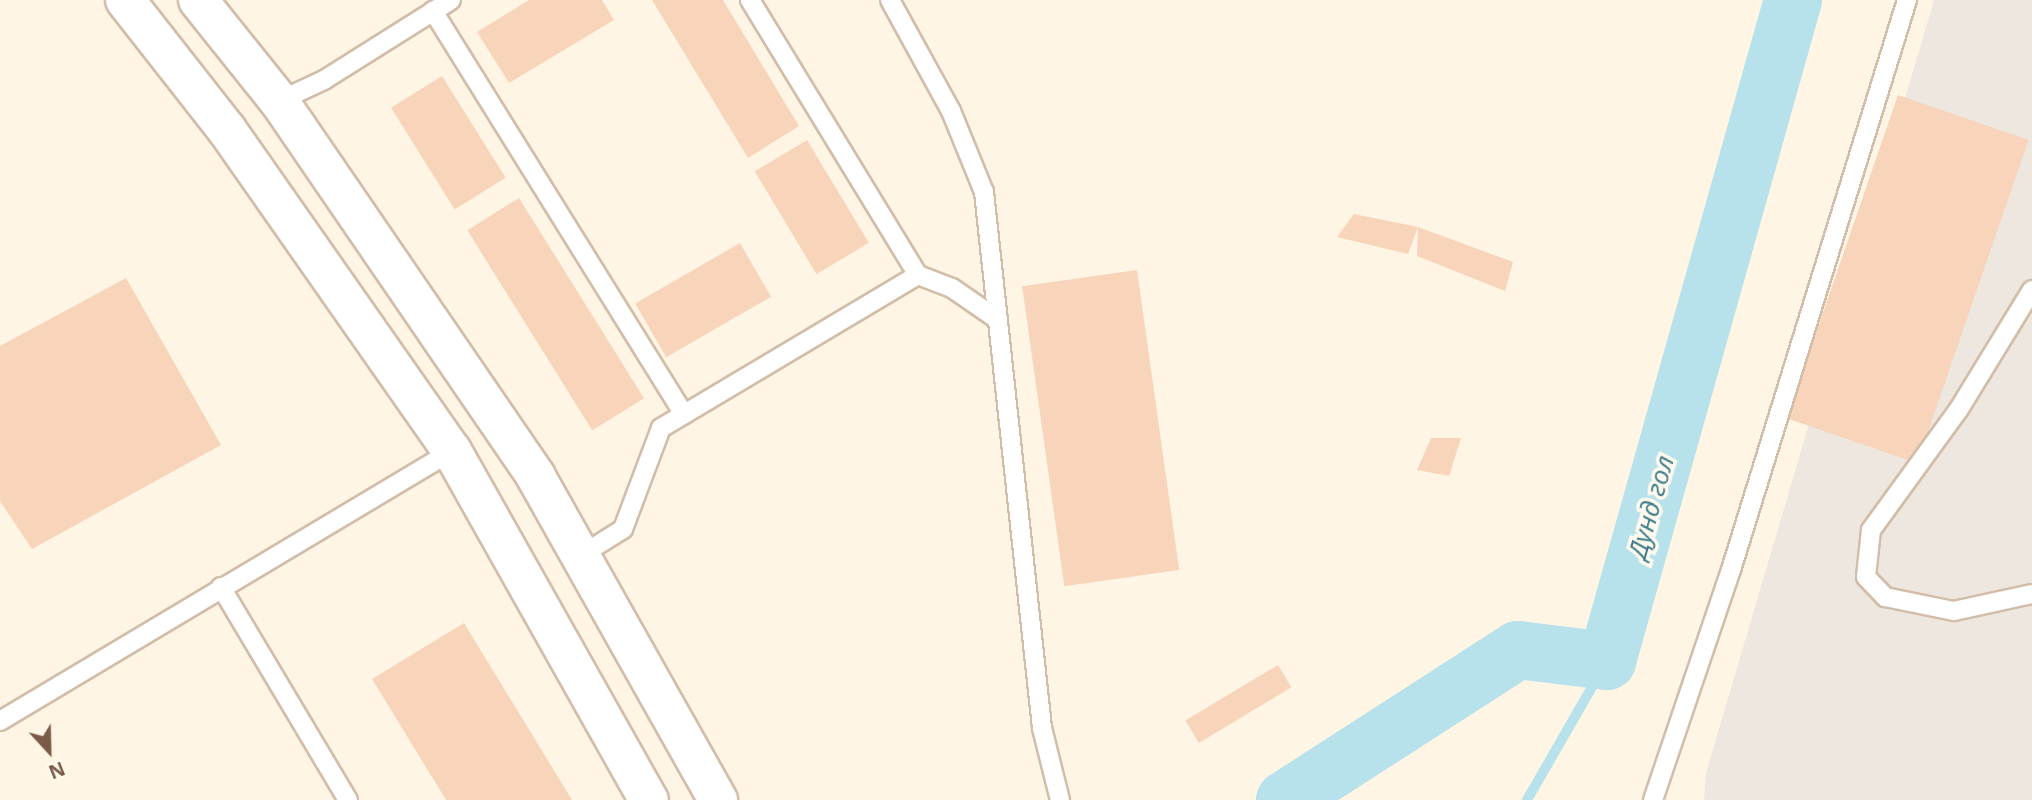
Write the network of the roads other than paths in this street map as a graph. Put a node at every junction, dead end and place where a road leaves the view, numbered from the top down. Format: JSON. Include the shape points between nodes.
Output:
{"nodes":[{"id":1,"x":125,"y":0,"type":"edge"},
{"id":2,"x":198,"y":0,"type":"edge"},
{"id":3,"x":451,"y":0,"type":"edge"},
{"id":4,"x":750,"y":0,"type":"edge"},
{"id":5,"x":890,"y":0,"type":"edge"},
{"id":6,"x":1907,"y":0,"type":"edge"},
{"id":7,"x":433,"y":10,"type":"junction"},
{"id":8,"x":279,"y":101,"type":"junction"},
{"id":9,"x":918,"y":275,"type":"junction"},
{"id":10,"x":2032,"y":290,"type":"edge"},
{"id":11,"x":997,"y":319,"type":"junction"},
{"id":12,"x":684,"y":414,"type":"junction"},
{"id":13,"x":452,"y":451,"type":"junction"},
{"id":14,"x":580,"y":556,"type":"junction"},
{"id":15,"x":221,"y":587,"type":"junction"},
{"id":16,"x":2032,"y":594,"type":"edge"},
{"id":17,"x":0,"y":721,"type":"edge"},
{"id":18,"x":348,"y":800,"type":"edge"},
{"id":19,"x":649,"y":800,"type":"edge"},
{"id":20,"x":718,"y":800,"type":"edge"},
{"id":21,"x":1060,"y":800,"type":"edge"},
{"id":22,"x":1653,"y":800,"type":"edge"}],
"edges":[{"from":1,"to":13,"type":"main road","via":[[227,131]]},
{"from":2,"to":8,"type":"main road"},
{"from":3,"to":7,"type":"lane"},
{"from":4,"to":9,"type":"lane"},
{"from":5,"to":11,"type":"lane","via":[[951,111],[984,192]]},
{"from":6,"to":22,"type":"lane","via":[[1731,570]]},
{"from":7,"to":8,"type":"lane","via":[[324,80]]},
{"from":7,"to":12,"type":"lane"},
{"from":8,"to":14,"type":"main road","via":[[536,477]]},
{"from":9,"to":11,"type":"lane","via":[[952,288]]},
{"from":9,"to":12,"type":"lane"},
{"from":10,"to":16,"type":"lane","via":[[1959,409],[1871,530],[1866,577],[1885,597],[1954,611]]},
{"from":11,"to":21,"type":"lane","via":[[1042,728]]},
{"from":12,"to":14,"type":"lane","via":[[661,428],[651,444],[634,510],[623,529]]},
{"from":13,"to":15,"type":"lane"},
{"from":13,"to":19,"type":"main road"},
{"from":14,"to":20,"type":"main road"},
{"from":15,"to":17,"type":"lane"},
{"from":15,"to":18,"type":"lane"}]}
